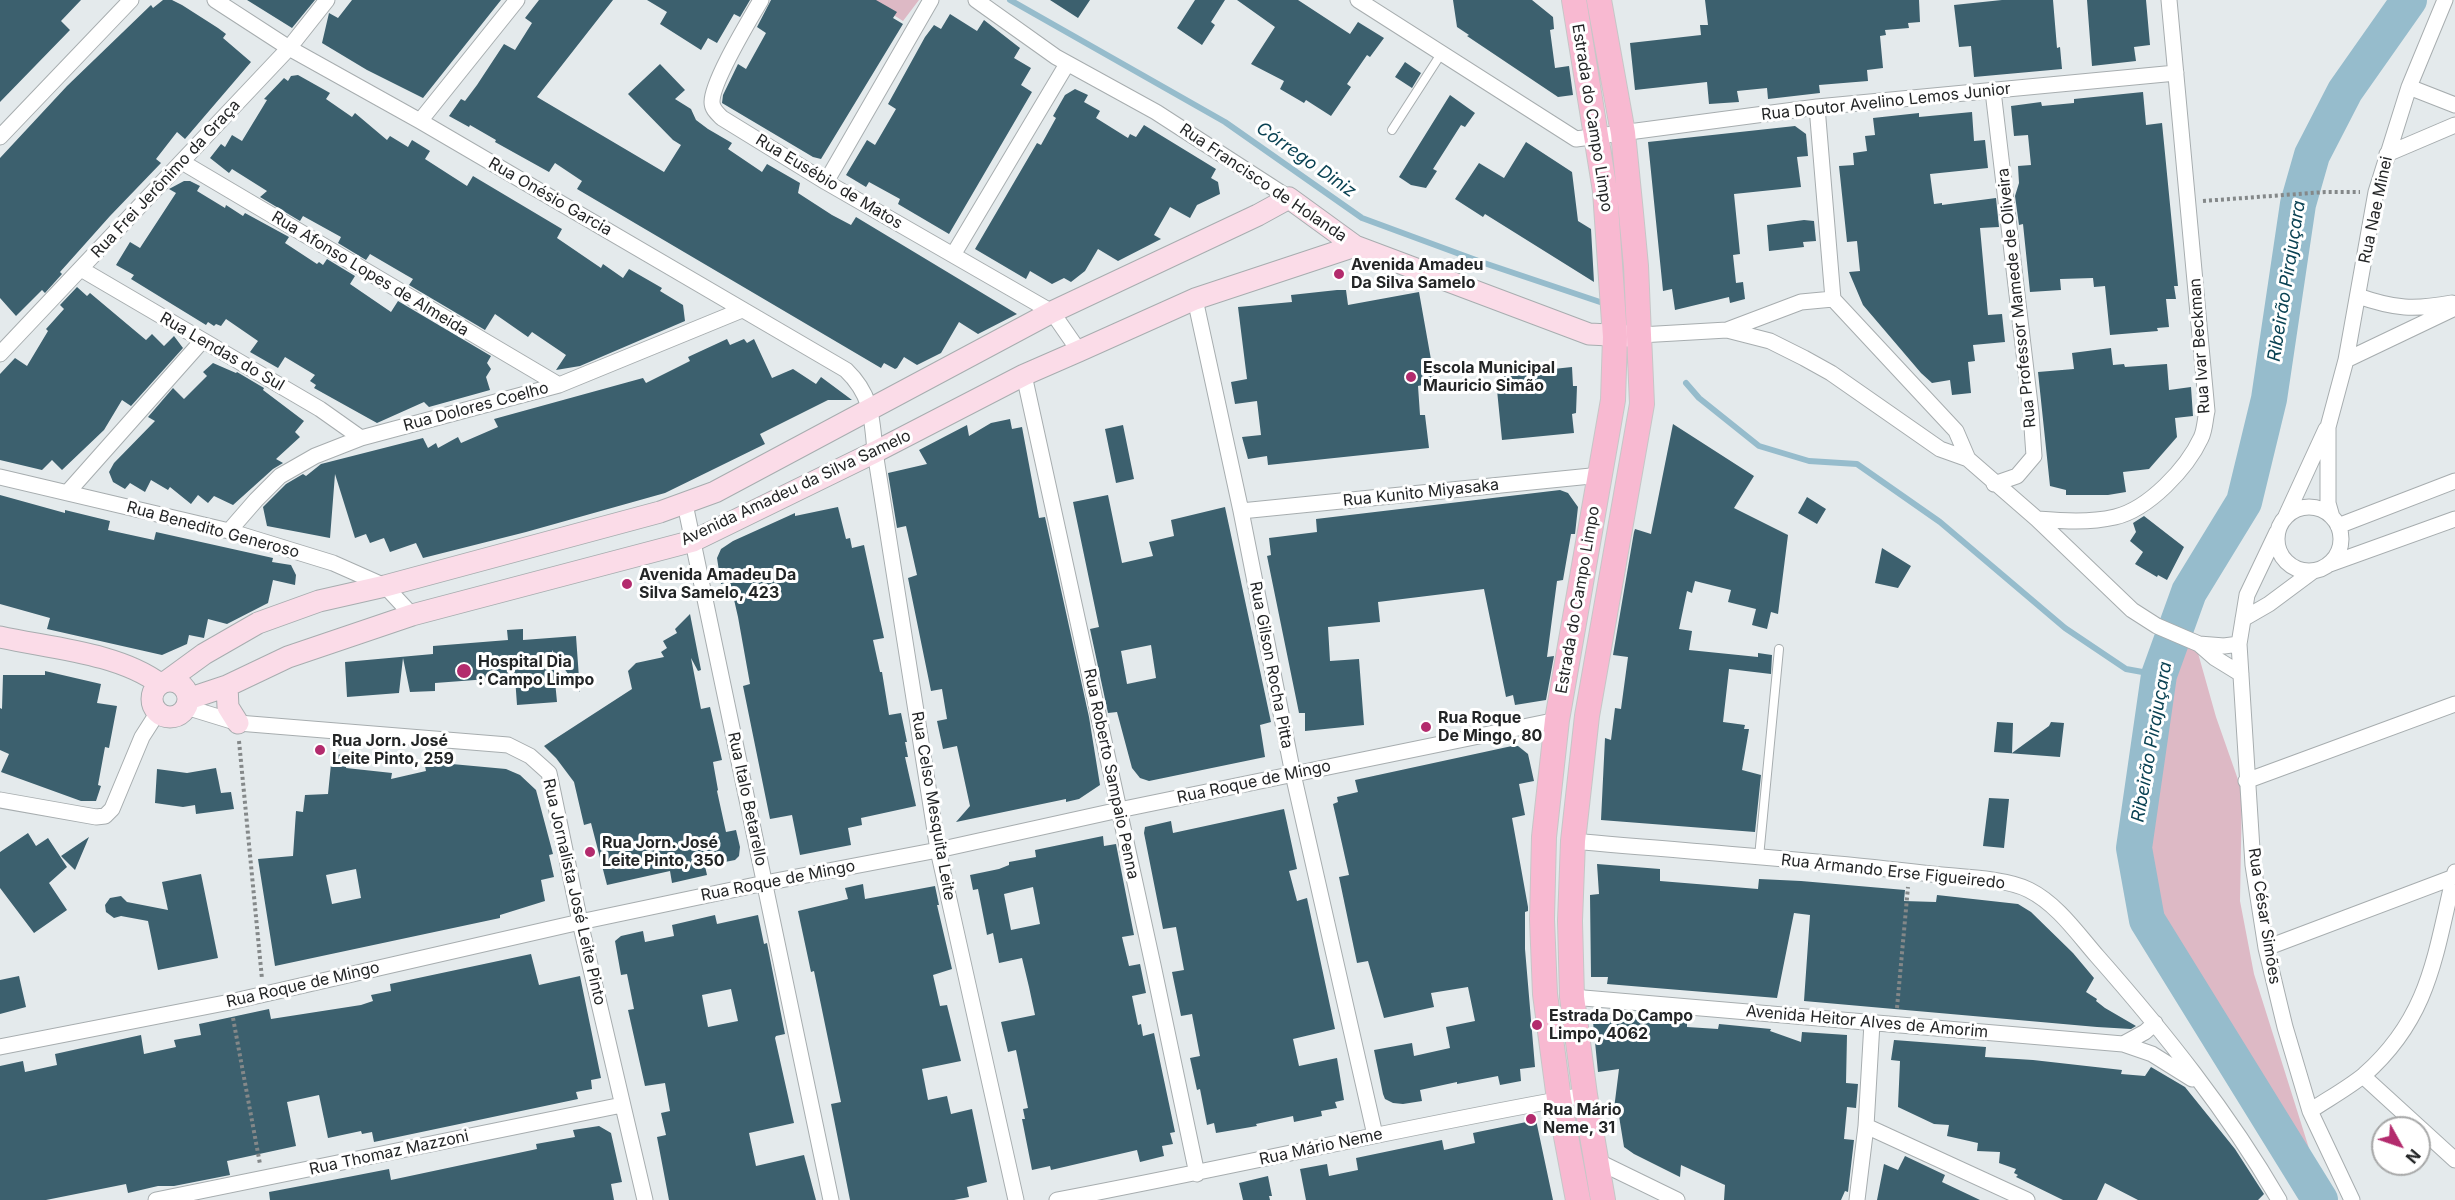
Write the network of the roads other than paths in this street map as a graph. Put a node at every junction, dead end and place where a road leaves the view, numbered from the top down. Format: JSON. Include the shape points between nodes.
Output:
{"nodes":[{"id":1,"x":131,"y":0,"type":"edge"},
{"id":2,"x":215,"y":0,"type":"edge"},
{"id":3,"x":327,"y":0,"type":"edge"},
{"id":4,"x":517,"y":0,"type":"edge"},
{"id":5,"x":761,"y":0,"type":"edge"},
{"id":6,"x":931,"y":0,"type":"edge"},
{"id":7,"x":976,"y":0,"type":"edge"},
{"id":8,"x":1574,"y":0,"type":"edge"},
{"id":9,"x":1599,"y":0,"type":"edge"},
{"id":10,"x":2169,"y":0,"type":"edge"},
{"id":11,"x":2445,"y":0,"type":"edge"},
{"id":12,"x":1362,"y":1,"type":"edge"},
{"id":13,"x":289,"y":48,"type":"junction"},
{"id":14,"x":1441,"y":54,"type":"junction"},
{"id":15,"x":1068,"y":64,"type":"junction"},
{"id":16,"x":2176,"y":73,"type":"junction"},
{"id":17,"x":2409,"y":87,"type":"junction"},
{"id":18,"x":1994,"y":91,"type":"junction"},
{"id":19,"x":2455,"y":105,"type":"edge"},
{"id":20,"x":1817,"y":107,"type":"junction"},
{"id":21,"x":420,"y":121,"type":"junction"},
{"id":22,"x":2455,"y":125,"type":"edge"},
{"id":23,"x":1392,"y":130,"type":"dead end"},
{"id":24,"x":1623,"y":133,"type":"junction"},
{"id":25,"x":0,"y":136,"type":"edge"},
{"id":26,"x":1598,"y":136,"type":"junction"},
{"id":27,"x":2387,"y":154,"type":"junction"},
{"id":28,"x":182,"y":162,"type":"junction"},
{"id":29,"x":826,"y":182,"type":"junction"},
{"id":30,"x":1289,"y":198,"type":"junction"},
{"id":31,"x":1355,"y":246,"type":"junction"},
{"id":32,"x":953,"y":255,"type":"junction"},
{"id":33,"x":81,"y":269,"type":"junction"},
{"id":34,"x":2358,"y":296,"type":"junction"},
{"id":35,"x":1195,"y":299,"type":"junction"},
{"id":36,"x":1833,"y":299,"type":"junction"},
{"id":37,"x":2455,"y":303,"type":"edge"},
{"id":38,"x":2455,"y":308,"type":"edge"},
{"id":39,"x":742,"y":310,"type":"junction"},
{"id":40,"x":1052,"y":312,"type":"junction"},
{"id":41,"x":1727,"y":330,"type":"junction"},
{"id":42,"x":1640,"y":335,"type":"junction"},
{"id":43,"x":1615,"y":337,"type":"junction"},
{"id":44,"x":202,"y":341,"type":"junction"},
{"id":45,"x":1079,"y":351,"type":"junction"},
{"id":46,"x":0,"y":354,"type":"edge"},
{"id":47,"x":2346,"y":360,"type":"junction"},
{"id":48,"x":1024,"y":375,"type":"junction"},
{"id":49,"x":559,"y":386,"type":"junction"},
{"id":50,"x":871,"y":409,"type":"junction"},
{"id":51,"x":2328,"y":427,"type":"junction"},
{"id":52,"x":361,"y":438,"type":"junction"},
{"id":53,"x":875,"y":452,"type":"junction"},
{"id":54,"x":1968,"y":459,"type":"junction"},
{"id":55,"x":1601,"y":475,"type":"junction"},
{"id":56,"x":0,"y":477,"type":"edge"},
{"id":57,"x":2455,"y":481,"type":"edge"},
{"id":58,"x":1994,"y":484,"type":"junction"},
{"id":59,"x":67,"y":493,"type":"junction"},
{"id":60,"x":685,"y":504,"type":"junction"},
{"id":61,"x":1241,"y":511,"type":"junction"},
{"id":62,"x":2285,"y":517,"type":"junction"},
{"id":63,"x":2037,"y":519,"type":"junction"},
{"id":64,"x":2455,"y":519,"type":"edge"},
{"id":65,"x":2335,"y":521,"type":"junction"},
{"id":66,"x":229,"y":531,"type":"junction"},
{"id":67,"x":2277,"y":532,"type":"junction"},
{"id":68,"x":693,"y":541,"type":"junction"},
{"id":69,"x":2330,"y":564,"type":"junction"},
{"id":70,"x":2312,"y":572,"type":"junction"},
{"id":71,"x":385,"y":586,"type":"junction"},
{"id":72,"x":412,"y":615,"type":"junction"},
{"id":73,"x":2243,"y":619,"type":"junction"},
{"id":74,"x":0,"y":637,"type":"edge"},
{"id":75,"x":2197,"y":643,"type":"junction"},
{"id":76,"x":2239,"y":644,"type":"junction"},
{"id":77,"x":1779,"y":649,"type":"dead end"},
{"id":78,"x":2241,"y":674,"type":"junction"},
{"id":79,"x":163,"y":682,"type":"junction"},
{"id":80,"x":227,"y":686,"type":"junction"},
{"id":81,"x":187,"y":703,"type":"junction"},
{"id":82,"x":2455,"y":704,"type":"edge"},
{"id":83,"x":158,"y":712,"type":"junction"},
{"id":84,"x":1557,"y":720,"type":"junction"},
{"id":85,"x":238,"y":723,"type":"junction"},
{"id":86,"x":1293,"y":774,"type":"junction"},
{"id":87,"x":2246,"y":781,"type":"junction"},
{"id":88,"x":0,"y":800,"type":"edge"},
{"id":89,"x":1119,"y":810,"type":"junction"},
{"id":90,"x":1573,"y":841,"type":"junction"},
{"id":91,"x":938,"y":850,"type":"junction"},
{"id":92,"x":1759,"y":858,"type":"junction"},
{"id":93,"x":2454,"y":874,"type":"edge"},
{"id":94,"x":765,"y":883,"type":"junction"},
{"id":95,"x":580,"y":922,"type":"junction"},
{"id":96,"x":2265,"y":948,"type":"junction"},
{"id":97,"x":1572,"y":997,"type":"junction"},
{"id":98,"x":1872,"y":1023,"type":"junction"},
{"id":99,"x":2155,"y":1023,"type":"junction"},
{"id":100,"x":2122,"y":1044,"type":"junction"},
{"id":101,"x":0,"y":1047,"type":"edge"},
{"id":102,"x":2363,"y":1076,"type":"junction"},
{"id":103,"x":1585,"y":1095,"type":"junction"},
{"id":104,"x":2210,"y":1095,"type":"junction"},
{"id":105,"x":1559,"y":1099,"type":"junction"},
{"id":106,"x":622,"y":1105,"type":"junction"},
{"id":107,"x":2310,"y":1111,"type":"junction"},
{"id":108,"x":1866,"y":1126,"type":"junction"},
{"id":109,"x":1375,"y":1135,"type":"junction"},
{"id":110,"x":2455,"y":1160,"type":"edge"},
{"id":111,"x":1597,"y":1161,"type":"junction"},
{"id":112,"x":1197,"y":1174,"type":"junction"},
{"id":113,"x":156,"y":1200,"type":"edge"},
{"id":114,"x":645,"y":1200,"type":"edge"},
{"id":115,"x":831,"y":1200,"type":"edge"},
{"id":116,"x":1016,"y":1200,"type":"edge"},
{"id":117,"x":1057,"y":1200,"type":"edge"},
{"id":118,"x":1578,"y":1200,"type":"edge"},
{"id":119,"x":1604,"y":1200,"type":"edge"},
{"id":120,"x":1677,"y":1200,"type":"edge"},
{"id":121,"x":1857,"y":1200,"type":"edge"},
{"id":122,"x":2027,"y":1200,"type":"edge"},
{"id":123,"x":2279,"y":1200,"type":"edge"},
{"id":124,"x":2352,"y":1200,"type":"edge"}],
"edges":[{"from":1,"to":25,"type":"street"},
{"from":2,"to":13,"type":"street","name":"Rua Onésio Garcia"},
{"from":3,"to":13,"type":"street","name":"Rua Frei Jerônimo da Graça"},
{"from":4,"to":21,"type":"street"},
{"from":5,"to":29,"type":"street","name":"Rua Eusébio de Matos","via":[[727,63],[712,105],[722,118]]},
{"from":6,"to":29,"type":"street"},
{"from":7,"to":15,"type":"street","name":"Rua Francisco de Holanda"},
{"from":8,"to":26,"type":"main road","name":"Estrada do Campo Limpo"},
{"from":9,"to":24,"type":"main road","name":"Estrada do Campo Limpo"},
{"from":10,"to":16,"type":"street","name":"Rua Ivar Beckman"},
{"from":11,"to":17,"type":"street","name":"Rua Nae Minei"},
{"from":12,"to":14,"type":"street","name":"Rua Doutor Avelino Lemos Junior"},
{"from":13,"to":21,"type":"street","name":"Rua Onésio Garcia"},
{"from":13,"to":28,"type":"street","name":"Rua Frei Jerônimo da Graça"},
{"from":14,"to":23,"type":"lane"},
{"from":14,"to":26,"type":"street","name":"Rua Doutor Avelino Lemos Junior","via":[[1576,139]]},
{"from":15,"to":30,"type":"street","name":"Rua Francisco de Holanda","via":[[1156,112]]},
{"from":15,"to":32,"type":"street"},
{"from":16,"to":18,"type":"street","name":"Rua Doutor Avelino Lemos Junior"},
{"from":16,"to":63,"type":"street","name":"Rua Ivar Beckman","via":[[2207,411],[2203,436],[2162,489],[2138,508],[2116,517],[2081,521]]},
{"from":17,"to":19,"type":"street"},
{"from":17,"to":27,"type":"street","name":"Rua Nae Minei"},
{"from":18,"to":20,"type":"street","name":"Rua Doutor Avelino Lemos Junior"},
{"from":18,"to":58,"type":"street","name":"Rua Professor Mamede de Oliveira","via":[[2034,456],[2017,476]]},
{"from":20,"to":24,"type":"street","name":"Rua Doutor Avelino Lemos Junior"},
{"from":20,"to":36,"type":"street"},
{"from":21,"to":39,"type":"street","name":"Rua Onésio Garcia"},
{"from":22,"to":27,"type":"street"},
{"from":24,"to":26,"type":"street","name":"Rua Doutor Avelino Lemos Junior"},
{"from":24,"to":42,"type":"main road","name":"Estrada do Campo Limpo"},
{"from":26,"to":43,"type":"main road","name":"Estrada do Campo Limpo"},
{"from":27,"to":34,"type":"street","name":"Rua Nae Minei","via":[[2376,192]]},
{"from":28,"to":33,"type":"street","name":"Rua Frei Jerônimo da Graça"},
{"from":28,"to":49,"type":"street","name":"Rua Afonso Lopes de Almeida"},
{"from":29,"to":32,"type":"street","name":"Rua Eusébio de Matos"},
{"from":30,"to":31,"type":"street","name":"Rua Francisco de Holanda"},
{"from":30,"to":40,"type":"street","name":"Avenida Amadeu da Silva Samelo"},
{"from":31,"to":35,"type":"street","name":"Avenida Amadeu da Silva Samelo"},
{"from":31,"to":43,"type":"street","name":"Rua Francisco de Holanda","via":[[1589,334]]},
{"from":32,"to":40,"type":"street","name":"Rua Eusébio de Matos"},
{"from":33,"to":44,"type":"street","name":"Rua Lendas do Sul"},
{"from":33,"to":46,"type":"street","name":"Rua Frei Jerônimo da Graça"},
{"from":34,"to":37,"type":"street","via":[[2403,308]]},
{"from":34,"to":47,"type":"street","name":"Rua Nae Minei"},
{"from":35,"to":45,"type":"street","name":"Avenida Amadeu da Silva Samelo"},
{"from":35,"to":61,"type":"street","name":"Rua Gilson Rocha Pitta"},
{"from":36,"to":41,"type":"street","via":[[1801,302]]},
{"from":36,"to":54,"type":"street","via":[[1956,431]]},
{"from":38,"to":47,"type":"street"},
{"from":39,"to":49,"type":"street","name":"Rua Dolores Coelho"},
{"from":39,"to":50,"type":"street","name":"Rua Onésio Garcia","via":[[846,369],[857,380]]},
{"from":40,"to":45,"type":"street"},
{"from":40,"to":50,"type":"street","name":"Avenida Amadeu da Silva Samelo"},
{"from":41,"to":42,"type":"street"},
{"from":41,"to":54,"type":"street","via":[[1770,341],[1804,357],[1940,449]]},
{"from":42,"to":43,"type":"street","name":"Rua Francisco de Holanda"},
{"from":42,"to":90,"type":"main road","name":"Estrada do Campo Limpo","via":[[1642,404],[1587,716]]},
{"from":43,"to":55,"type":"main road","name":"Estrada do Campo Limpo","via":[[1613,400]]},
{"from":44,"to":52,"type":"street","name":"Rua Lendas do Sul","via":[[320,409]]},
{"from":44,"to":59,"type":"street"},
{"from":45,"to":48,"type":"street","name":"Avenida Amadeu da Silva Samelo"},
{"from":47,"to":51,"type":"street","name":"Rua Nae Minei"},
{"from":48,"to":53,"type":"street","name":"Avenida Amadeu da Silva Samelo"},
{"from":48,"to":89,"type":"street","name":"Rua Roberto Sampaio Penna"},
{"from":49,"to":52,"type":"street","name":"Rua Dolores Coelho"},
{"from":50,"to":53,"type":"street","name":"Rua Celso Mesquita Leite"},
{"from":50,"to":60,"type":"street","name":"Avenida Amadeu da Silva Samelo"},
{"from":51,"to":62,"type":"street","name":"Rua Nae Minei"},
{"from":51,"to":65,"type":"street","name":"Rua Nae Minei","via":[[2328,503]]},
{"from":52,"to":66,"type":"street","name":"Rua Dolores Coelho","via":[[315,456],[280,476]]},
{"from":53,"to":68,"type":"street","name":"Avenida Amadeu da Silva Samelo"},
{"from":53,"to":91,"type":"street","name":"Rua Celso Mesquita Leite"},
{"from":54,"to":58,"type":"street"},
{"from":55,"to":61,"type":"street","name":"Rua Kunito Miyasaka"},
{"from":55,"to":84,"type":"main road","name":"Estrada do Campo Limpo"},
{"from":56,"to":59,"type":"street","name":"Rua Benedito Generoso"},
{"from":57,"to":65,"type":"street"},
{"from":58,"to":63,"type":"street"},
{"from":59,"to":66,"type":"street","name":"Rua Benedito Generoso"},
{"from":60,"to":68,"type":"street","name":"Rua Italo Betarello"},
{"from":60,"to":71,"type":"street","name":"Avenida Amadeu da Silva Samelo"},
{"from":61,"to":86,"type":"street","name":"Rua Gilson Rocha Pitta"},
{"from":62,"to":65,"type":"street","via":[[2303,507],[2324,510]]},
{"from":62,"to":67,"type":"street"},
{"from":63,"to":75,"type":"street","via":[[2132,610]]},
{"from":64,"to":69,"type":"street"},
{"from":65,"to":69,"type":"street","via":[[2340,547]]},
{"from":66,"to":71,"type":"street","name":"Rua Benedito Generoso","via":[[333,563]]},
{"from":67,"to":70,"type":"street","via":[[2276,542],[2284,561],[2301,571]]},
{"from":67,"to":73,"type":"street","name":"Rua César Simões","via":[[2247,595]]},
{"from":68,"to":72,"type":"street","name":"Avenida Amadeu da Silva Samelo"},
{"from":68,"to":94,"type":"street","name":"Rua Italo Betarello"},
{"from":69,"to":70,"type":"street"},
{"from":70,"to":73,"type":"street"},
{"from":71,"to":72,"type":"street","name":"Rua Benedito Generoso"},
{"from":71,"to":79,"type":"street","name":"Avenida Amadeu da Silva Samelo","via":[[319,601],[258,623]]},
{"from":72,"to":80,"type":"street","name":"Avenida Amadeu da Silva Samelo","via":[[288,657]]},
{"from":73,"to":76,"type":"street","name":"Rua César Simões"},
{"from":74,"to":79,"type":"street","via":[[119,662]]},
{"from":75,"to":76,"type":"street"},
{"from":75,"to":78,"type":"street"},
{"from":76,"to":78,"type":"street","name":"Rua César Simões"},
{"from":77,"to":92,"type":"lane"},
{"from":78,"to":87,"type":"street","name":"Rua César Simões"},
{"from":79,"to":81,"type":"street","via":[[182,685]]},
{"from":79,"to":83,"type":"street","via":[[152,698]]},
{"from":80,"to":81,"type":"street","name":"Avenida Amadeu da Silva Samelo"},
{"from":80,"to":85,"type":"street","via":[[228,707]]},
{"from":81,"to":83,"type":"street","via":[[173,716]]},
{"from":81,"to":85,"type":"street","name":"Rua Jornalista José Leite Pinto"},
{"from":82,"to":87,"type":"street"},
{"from":83,"to":88,"type":"street","via":[[142,737],[112,809],[105,816]]},
{"from":84,"to":86,"type":"street","name":"Rua Roque de Mingo"},
{"from":84,"to":105,"type":"main road","name":"Estrada do Campo Limpo","via":[[1544,837],[1542,919],[1545,994]]},
{"from":85,"to":95,"type":"street","name":"Rua Jornalista José Leite Pinto","via":[[508,745],[531,756],[549,773]]},
{"from":86,"to":89,"type":"street","name":"Rua Roque de Mingo"},
{"from":86,"to":109,"type":"street","name":"Rua Gilson Rocha Pitta"},
{"from":87,"to":96,"type":"street","name":"Rua César Simões"},
{"from":89,"to":91,"type":"street","name":"Rua Roque de Mingo"},
{"from":89,"to":112,"type":"street","name":"Rua Roberto Sampaio Penna"},
{"from":90,"to":92,"type":"street","name":"Rua Armando Erse Figueiredo"},
{"from":90,"to":97,"type":"main road","name":"Estrada do Campo Limpo"},
{"from":91,"to":94,"type":"street","name":"Rua Roque de Mingo"},
{"from":91,"to":116,"type":"street","name":"Rua Celso Mesquita Leite"},
{"from":92,"to":99,"type":"street","name":"Rua Armando Erse Figueiredo","via":[[1910,872],[2029,889],[2052,905]]},
{"from":93,"to":96,"type":"street"},
{"from":93,"to":102,"type":"street","via":[[2422,1000],[2392,1047]]},
{"from":94,"to":95,"type":"street","name":"Rua Roque de Mingo"},
{"from":94,"to":115,"type":"street","name":"Rua Italo Betarello"},
{"from":95,"to":101,"type":"street","name":"Rua Roque de Mingo","via":[[263,995]]},
{"from":95,"to":106,"type":"street","name":"Rua Jornalista José Leite Pinto"},
{"from":96,"to":107,"type":"street","name":"Rua César Simões"},
{"from":97,"to":98,"type":"street","name":"Avenida Heitor Alves de Amorim"},
{"from":97,"to":103,"type":"main road","name":"Estrada do Campo Limpo"},
{"from":98,"to":100,"type":"street","name":"Avenida Heitor Alves de Amorim"},
{"from":98,"to":108,"type":"street"},
{"from":99,"to":100,"type":"street"},
{"from":99,"to":104,"type":"street","name":"Rua Armando Erse Figueiredo"},
{"from":100,"to":104,"type":"street","name":"Avenida Heitor Alves de Amorim","via":[[2175,1067]]},
{"from":102,"to":107,"type":"street"},
{"from":102,"to":110,"type":"street"},
{"from":103,"to":105,"type":"street","name":"Rua Mário Neme"},
{"from":103,"to":111,"type":"main road","name":"Estrada do Campo Limpo"},
{"from":104,"to":123,"type":"street"},
{"from":105,"to":109,"type":"street","name":"Rua Mário Neme"},
{"from":105,"to":118,"type":"main road","name":"Estrada do Campo Limpo"},
{"from":106,"to":113,"type":"street","name":"Rua Thomaz Mazzoni"},
{"from":106,"to":114,"type":"street","name":"Rua Jornalista José Leite Pinto"},
{"from":107,"to":124,"type":"street","name":"Rua César Simões"},
{"from":108,"to":121,"type":"street"},
{"from":108,"to":122,"type":"street"},
{"from":109,"to":112,"type":"street","name":"Rua Mário Neme"},
{"from":111,"to":119,"type":"main road","name":"Estrada do Campo Limpo"},
{"from":111,"to":120,"type":"street"},
{"from":112,"to":117,"type":"street","name":"Rua Mário Neme"}]}
